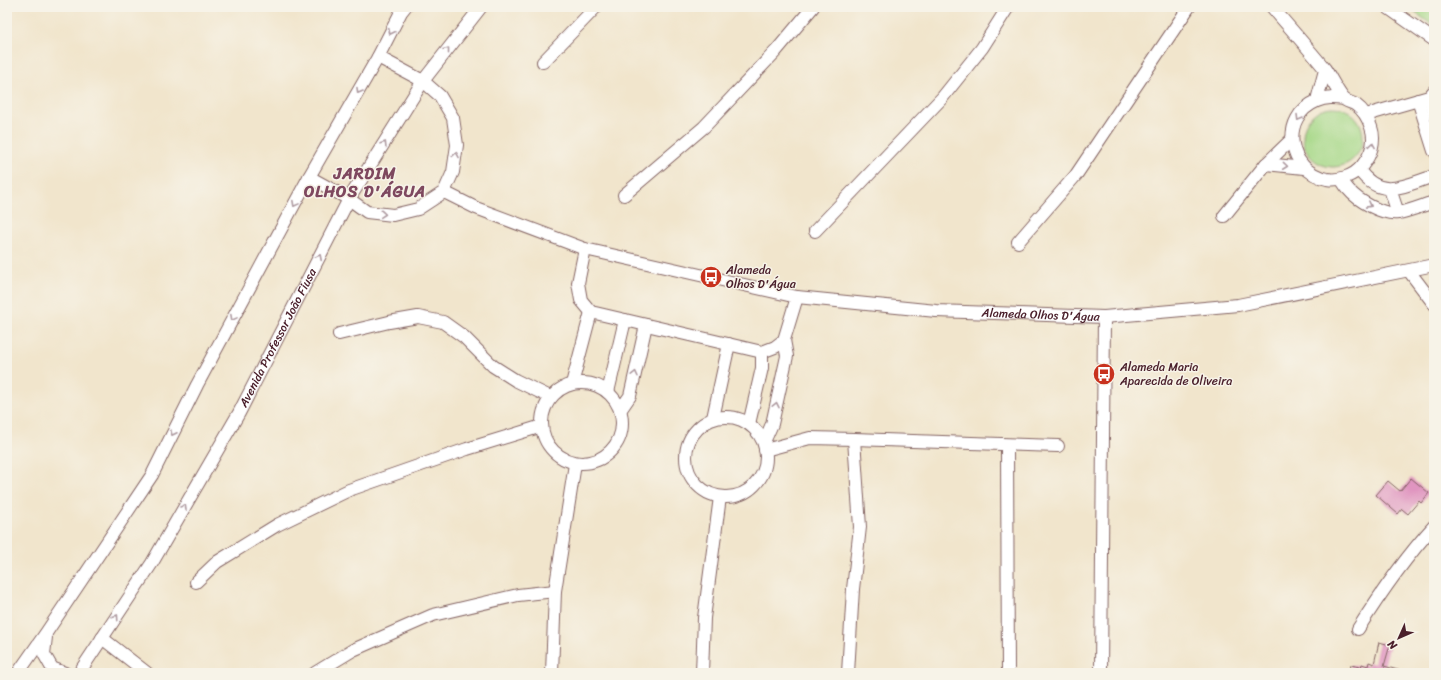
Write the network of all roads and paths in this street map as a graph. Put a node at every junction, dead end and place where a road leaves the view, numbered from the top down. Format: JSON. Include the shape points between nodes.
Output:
{"nodes":[{"id":1,"x":405,"y":7,"type":"edge"},
{"id":2,"x":481,"y":7,"type":"edge"},
{"id":3,"x":596,"y":7,"type":"edge"},
{"id":4,"x":814,"y":7,"type":"edge"},
{"id":5,"x":1008,"y":7,"type":"edge"},
{"id":6,"x":1189,"y":7,"type":"edge"},
{"id":7,"x":1272,"y":7,"type":"edge"},
{"id":8,"x":1387,"y":7,"type":"edge"},
{"id":9,"x":1434,"y":40,"type":"edge"},
{"id":10,"x":378,"y":57,"type":"junction"},
{"id":11,"x":543,"y":62,"type":"dead end"},
{"id":12,"x":1325,"y":70,"type":"junction"},
{"id":13,"x":423,"y":81,"type":"junction"},
{"id":14,"x":1427,"y":96,"type":"edge"},
{"id":15,"x":1344,"y":99,"type":"junction"},
{"id":16,"x":1317,"y":100,"type":"junction"},
{"id":17,"x":1434,"y":113,"type":"edge"},
{"id":18,"x":1366,"y":115,"type":"junction"},
{"id":19,"x":1291,"y":140,"type":"junction"},
{"id":20,"x":1434,"y":151,"type":"edge"},
{"id":21,"x":1266,"y":164,"type":"junction"},
{"id":22,"x":1304,"y":168,"type":"junction"},
{"id":23,"x":1359,"y":170,"type":"junction"},
{"id":24,"x":1434,"y":176,"type":"edge"},
{"id":25,"x":309,"y":177,"type":"junction"},
{"id":26,"x":1341,"y":178,"type":"junction"},
{"id":27,"x":1390,"y":189,"type":"junction"},
{"id":28,"x":444,"y":192,"type":"junction"},
{"id":29,"x":624,"y":195,"type":"dead end"},
{"id":30,"x":349,"y":199,"type":"junction"},
{"id":31,"x":1434,"y":202,"type":"edge"},
{"id":32,"x":1398,"y":213,"type":"junction"},
{"id":33,"x":1224,"y":216,"type":"dead end"},
{"id":34,"x":815,"y":231,"type":"dead end"},
{"id":35,"x":1018,"y":242,"type":"dead end"},
{"id":36,"x":585,"y":249,"type":"junction"},
{"id":37,"x":1434,"y":266,"type":"edge"},
{"id":38,"x":1409,"y":271,"type":"junction"},
{"id":39,"x":797,"y":297,"type":"junction"},
{"id":40,"x":1434,"y":304,"type":"edge"},
{"id":41,"x":590,"y":312,"type":"junction"},
{"id":42,"x":1104,"y":316,"type":"junction"},
{"id":43,"x":625,"y":320,"type":"junction"},
{"id":44,"x":646,"y":325,"type":"junction"},
{"id":45,"x":339,"y":334,"type":"dead end"},
{"id":46,"x":784,"y":340,"type":"junction"},
{"id":47,"x":729,"y":344,"type":"junction"},
{"id":48,"x":762,"y":352,"type":"junction"},
{"id":49,"x":572,"y":384,"type":"junction"},
{"id":50,"x":608,"y":392,"type":"junction"},
{"id":51,"x":550,"y":397,"type":"junction"},
{"id":52,"x":621,"y":410,"type":"junction"},
{"id":53,"x":713,"y":418,"type":"junction"},
{"id":54,"x":749,"y":424,"type":"junction"},
{"id":55,"x":542,"y":426,"type":"junction"},
{"id":56,"x":854,"y":438,"type":"junction"},
{"id":57,"x":1007,"y":445,"type":"junction"},
{"id":58,"x":764,"y":446,"type":"junction"},
{"id":59,"x":1058,"y":446,"type":"dead end"},
{"id":60,"x":575,"y":464,"type":"junction"},
{"id":61,"x":720,"y":497,"type":"junction"},
{"id":62,"x":1434,"y":526,"type":"edge"},
{"id":63,"x":196,"y":582,"type":"dead end"},
{"id":64,"x":555,"y":591,"type":"junction"},
{"id":65,"x":1358,"y":628,"type":"dead end"},
{"id":66,"x":46,"y":633,"type":"junction"},
{"id":67,"x":102,"y":638,"type":"junction"},
{"id":68,"x":80,"y":671,"type":"edge"},
{"id":69,"x":18,"y":673,"type":"edge"},
{"id":70,"x":66,"y":673,"type":"edge"},
{"id":71,"x":146,"y":673,"type":"edge"},
{"id":72,"x":315,"y":673,"type":"edge"},
{"id":73,"x":552,"y":673,"type":"edge"},
{"id":74,"x":702,"y":673,"type":"edge"},
{"id":75,"x":848,"y":673,"type":"edge"},
{"id":76,"x":1008,"y":673,"type":"edge"},
{"id":77,"x":1101,"y":673,"type":"edge"}],
"edges":[{"from":1,"to":10,"type":"street","one_way":true},
{"from":13,"to":2,"type":"street","name":"Avenida Professor João Fiusa","one_way":true},
{"from":3,"to":11,"type":"street"},
{"from":4,"to":29,"type":"street","via":[[704,127]]},
{"from":5,"to":34,"type":"street","via":[[982,48],[942,98]]},
{"from":6,"to":35,"type":"street","via":[[1076,175]]},
{"from":7,"to":12,"type":"street"},
{"from":8,"to":9,"type":"street"},
{"from":10,"to":13,"type":"street"},
{"from":10,"to":25,"type":"street","one_way":true},
{"from":12,"to":15,"type":"street"},
{"from":12,"to":16,"type":"street"},
{"from":28,"to":13,"type":"street","one_way":true,"via":[[453,172],[457,145],[453,118],[440,96]]},
{"from":30,"to":13,"type":"street","name":"Avenida Professor João Fiusa","one_way":true},
{"from":14,"to":17,"type":"street"},
{"from":14,"to":18,"type":"street"},
{"from":14,"to":20,"type":"street"},
{"from":15,"to":16,"type":"street"},
{"from":15,"to":18,"type":"street","via":[[1356,105]]},
{"from":16,"to":19,"type":"street","one_way":true,"via":[[1306,107],[1297,118]]},
{"from":23,"to":18,"type":"street","one_way":true,"via":[[1368,158],[1373,144],[1372,128]]},
{"from":19,"to":21,"type":"street"},
{"from":19,"to":22,"type":"street","via":[[1296,157]]},
{"from":21,"to":22,"type":"street","one_way":true},
{"from":21,"to":33,"type":"street"},
{"from":22,"to":26,"type":"street","via":[[1328,179]]},
{"from":23,"to":26,"type":"street"},
{"from":23,"to":27,"type":"street","via":[[1372,184]]},
{"from":24,"to":27,"type":"street"},
{"from":25,"to":30,"type":"street"},
{"from":25,"to":66,"type":"street","one_way":true,"via":[[197,385],[152,475]]},
{"from":26,"to":32,"type":"street","one_way":true,"via":[[1347,188],[1364,203]]},
{"from":27,"to":32,"type":"street"},
{"from":30,"to":28,"type":"street","one_way":true,"via":[[367,212],[393,215],[418,208]]},
{"from":28,"to":36,"type":"street","name":"Alameda Olhos D'Água","via":[[476,208]]},
{"from":67,"to":30,"type":"street","name":"Avenida Professor João Fiusa","one_way":true,"via":[[152,563],[239,413]]},
{"from":31,"to":32,"type":"street"},
{"from":36,"to":39,"type":"street","name":"Alameda Olhos D'Água"},
{"from":36,"to":41,"type":"street","via":[[578,283],[581,300]]},
{"from":37,"to":38,"type":"street","name":"Alameda Olhos D'Água"},
{"from":38,"to":40,"type":"street"},
{"from":38,"to":42,"type":"street","name":"Alameda Olhos D'Água","via":[[1238,305]]},
{"from":39,"to":42,"type":"street","name":"Alameda Olhos D'Água","via":[[936,311]]},
{"from":39,"to":46,"type":"street"},
{"from":41,"to":43,"type":"street"},
{"from":41,"to":49,"type":"street"},
{"from":42,"to":77,"type":"street"},
{"from":43,"to":44,"type":"street"},
{"from":43,"to":50,"type":"street"},
{"from":44,"to":47,"type":"street"},
{"from":52,"to":44,"type":"street","one_way":true,"via":[[630,396]]},
{"from":45,"to":51,"type":"street","via":[[418,317],[443,322],[464,336],[493,366]]},
{"from":46,"to":48,"type":"street"},
{"from":58,"to":46,"type":"street","one_way":true,"via":[[772,424],[787,356]]},
{"from":47,"to":48,"type":"street"},
{"from":47,"to":53,"type":"street"},
{"from":48,"to":54,"type":"street","via":[[762,368]]},
{"from":49,"to":50,"type":"street","via":[[589,383]]},
{"from":49,"to":51,"type":"street","via":[[568,384]]},
{"from":50,"to":52,"type":"street"},
{"from":51,"to":55,"type":"street","via":[[541,416]]},
{"from":52,"to":60,"type":"street","via":[[622,431],[613,450],[596,462]]},
{"from":53,"to":54,"type":"street","via":[[740,418]]},
{"from":53,"to":61,"type":"street","via":[[694,431],[686,446],[685,463],[692,479],[704,491]]},
{"from":54,"to":58,"type":"street"},
{"from":55,"to":60,"type":"street","via":[[543,438],[555,455]]},
{"from":55,"to":63,"type":"street","via":[[349,490],[277,525],[217,562]]},
{"from":56,"to":57,"type":"street"},
{"from":56,"to":58,"type":"street","via":[[810,438]]},
{"from":56,"to":75,"type":"street","via":[[860,527]]},
{"from":57,"to":59,"type":"street"},
{"from":57,"to":76,"type":"street"},
{"from":58,"to":61,"type":"street","via":[[767,458],[762,475],[752,488],[737,496]]},
{"from":60,"to":64,"type":"street"},
{"from":61,"to":74,"type":"street","via":[[704,618]]},
{"from":62,"to":65,"type":"street","via":[[1382,590]]},
{"from":64,"to":72,"type":"street","via":[[518,595],[433,615],[353,650]]},
{"from":64,"to":73,"type":"street"},
{"from":66,"to":69,"type":"street"},
{"from":66,"to":70,"type":"street","via":[[44,654],[52,668]]},
{"from":67,"to":68,"type":"street","name":"Avenida Professor João Fiusa"},
{"from":67,"to":71,"type":"street"},
{"from":68,"to":70,"type":"street"}]}
